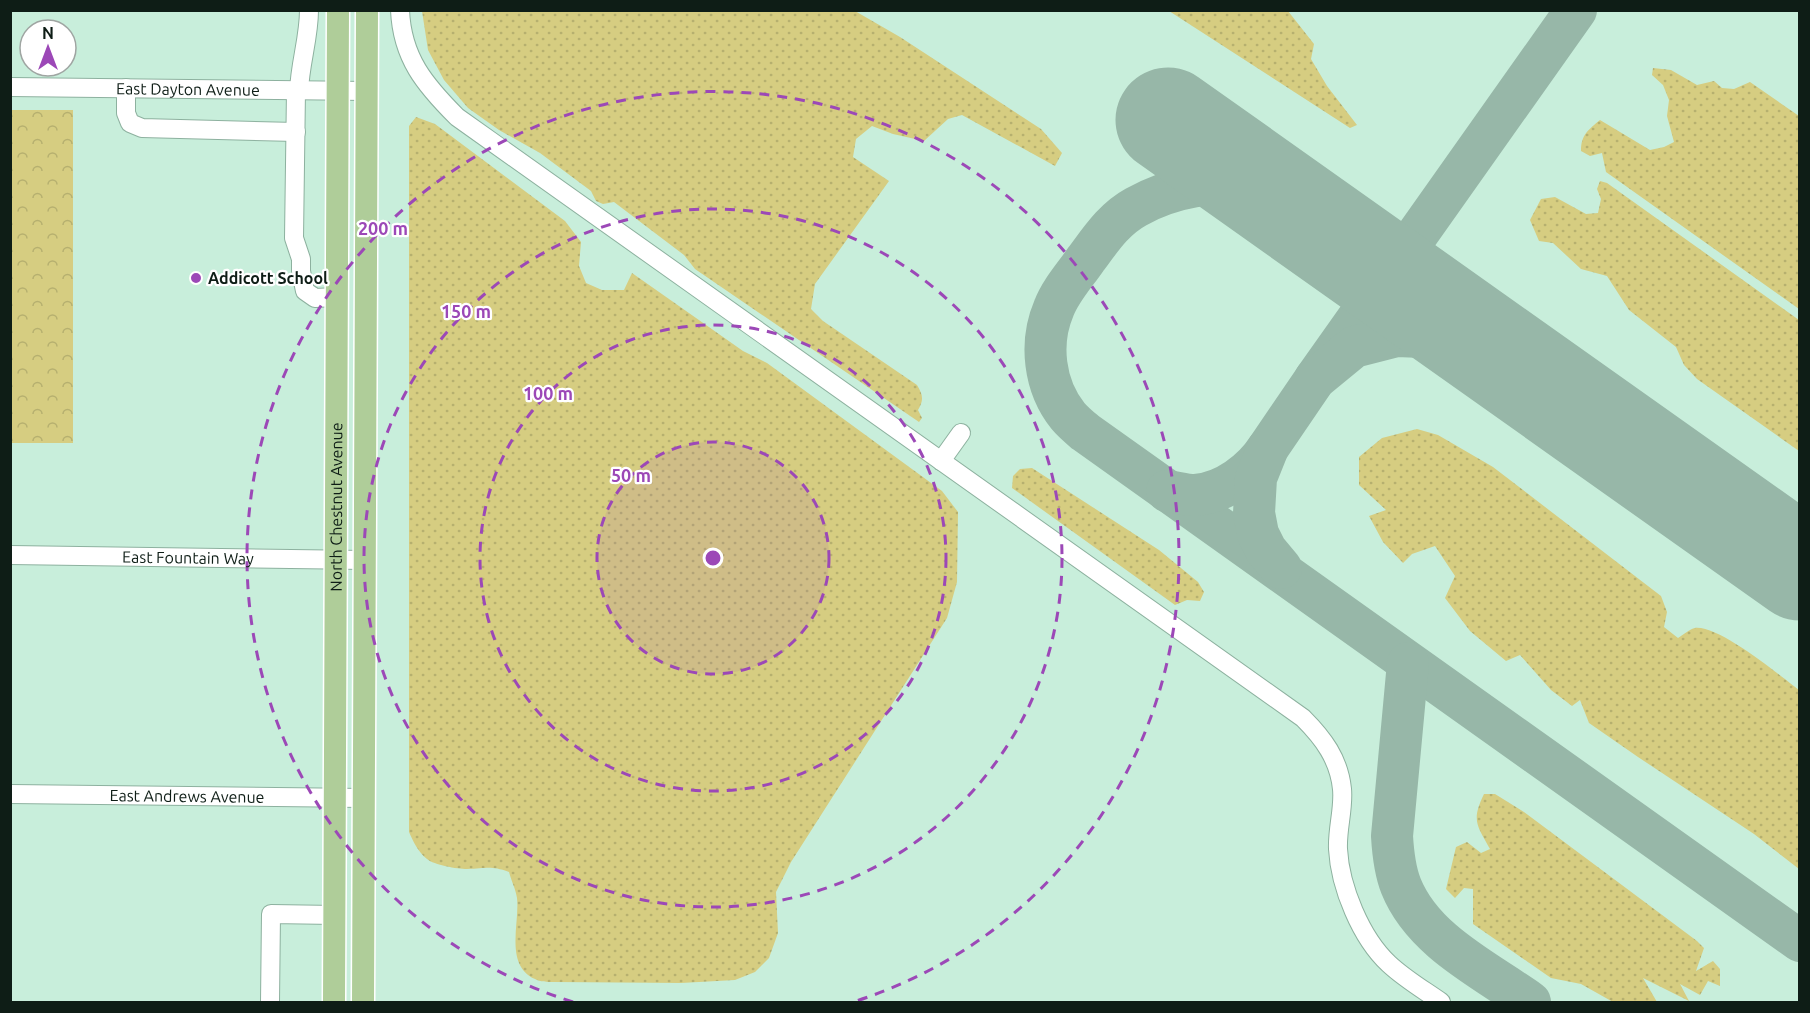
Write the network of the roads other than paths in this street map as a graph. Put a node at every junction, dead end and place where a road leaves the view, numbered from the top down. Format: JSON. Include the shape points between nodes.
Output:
{"nodes":[{"id":1,"x":309,"y":10,"type":"edge"},
{"id":2,"x":338,"y":10,"type":"edge"},
{"id":3,"x":367,"y":10,"type":"edge"},
{"id":4,"x":400,"y":10,"type":"edge"},
{"id":5,"x":10,"y":87,"type":"edge"},
{"id":6,"x":126,"y":88,"type":"junction"},
{"id":7,"x":297,"y":90,"type":"junction"},
{"id":8,"x":338,"y":91,"type":"junction"},
{"id":9,"x":367,"y":91,"type":"junction"},
{"id":10,"x":296,"y":132,"type":"junction"},
{"id":11,"x":337,"y":297,"type":"junction"},
{"id":12,"x":961,"y":433,"type":"dead end"},
{"id":13,"x":941,"y":461,"type":"junction"},
{"id":14,"x":10,"y":555,"type":"edge"},
{"id":15,"x":336,"y":560,"type":"junction"},
{"id":16,"x":365,"y":560,"type":"junction"},
{"id":17,"x":10,"y":794,"type":"edge"},
{"id":18,"x":334,"y":798,"type":"junction"},
{"id":19,"x":364,"y":798,"type":"junction"},
{"id":20,"x":334,"y":915,"type":"junction"},
{"id":21,"x":270,"y":1002,"type":"edge"},
{"id":22,"x":334,"y":1002,"type":"edge"},
{"id":23,"x":363,"y":1002,"type":"edge"},
{"id":24,"x":1442,"y":1002,"type":"edge"}],
"edges":[{"from":1,"to":7,"type":"street"},
{"from":2,"to":8,"type":"main road","name":"North Chestnut Avenue"},
{"from":3,"to":9,"type":"main road","name":"North Chestnut Avenue"},
{"from":4,"to":13,"type":"street","via":[[407,51],[415,67],[457,117]]},
{"from":5,"to":6,"type":"street","name":"East Dayton Avenue"},
{"from":6,"to":7,"type":"street","name":"East Dayton Avenue"},
{"from":6,"to":10,"type":"street","via":[[127,117],[130,123],[142,128]]},
{"from":7,"to":8,"type":"street","name":"East Dayton Avenue"},
{"from":7,"to":10,"type":"street"},
{"from":8,"to":9,"type":"street","name":"East Dayton Avenue"},
{"from":8,"to":11,"type":"main road","name":"North Chestnut Avenue"},
{"from":9,"to":16,"type":"main road","name":"North Chestnut Avenue"},
{"from":10,"to":11,"type":"street","via":[[294,238],[302,259],[305,291],[315,298]]},
{"from":11,"to":15,"type":"main road","name":"North Chestnut Avenue"},
{"from":12,"to":13,"type":"street"},
{"from":13,"to":24,"type":"street","via":[[1303,718],[1322,736],[1337,765],[1342,790],[1338,849],[1353,909],[1389,964]]},
{"from":14,"to":15,"type":"street","name":"East Fountain Way"},
{"from":15,"to":16,"type":"street","name":"East Fountain Way"},
{"from":15,"to":18,"type":"main road","name":"North Chestnut Avenue"},
{"from":16,"to":19,"type":"main road","name":"North Chestnut Avenue"},
{"from":17,"to":18,"type":"street","name":"East Andrews Avenue"},
{"from":18,"to":19,"type":"street","name":"East Andrews Avenue"},
{"from":18,"to":20,"type":"main road","name":"North Chestnut Avenue"},
{"from":19,"to":23,"type":"main road","name":"North Chestnut Avenue"},
{"from":20,"to":21,"type":"street","via":[[271,914]]},
{"from":20,"to":22,"type":"main road","name":"North Chestnut Avenue"}]}
